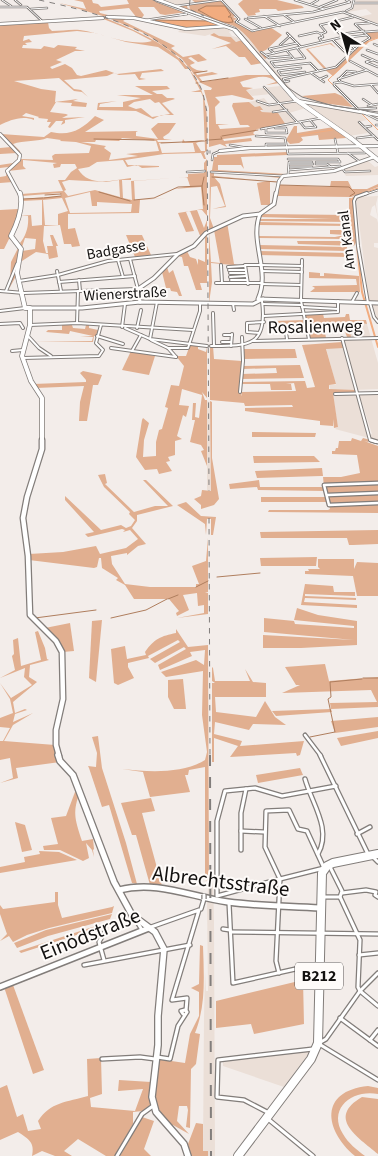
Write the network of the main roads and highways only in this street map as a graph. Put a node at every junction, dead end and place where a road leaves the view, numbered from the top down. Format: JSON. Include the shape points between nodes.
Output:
{"nodes":[{"id":1,"x":157,"y":0,"type":"edge"},
{"id":2,"x":0,"y":134,"type":"edge"},
{"id":3,"x":374,"y":159,"type":"edge"},
{"id":4,"x":374,"y":856,"type":"edge"},
{"id":5,"x":188,"y":1156,"type":"edge"},
{"id":6,"x":238,"y":1156,"type":"edge"}],
"edges":[{"from":1,"to":3,"type":"main road","via":[[238,32],[298,102]]},
{"from":2,"to":5,"type":"main road","via":[[20,155],[7,171],[21,198],[17,224],[11,235],[21,248],[22,258],[17,270],[25,308],[30,308],[23,358],[33,385],[43,400],[42,449],[23,518],[28,550],[30,615],[56,640],[62,652],[63,699],[57,723],[58,754],[75,778],[106,865],[119,890],[135,919],[154,932],[164,948],[152,1090],[154,1106],[164,1123],[184,1144]]},
{"from":4,"to":6,"type":"main road","number":"B212","via":[[333,863],[321,876],[316,1046],[311,1060]]}]}
